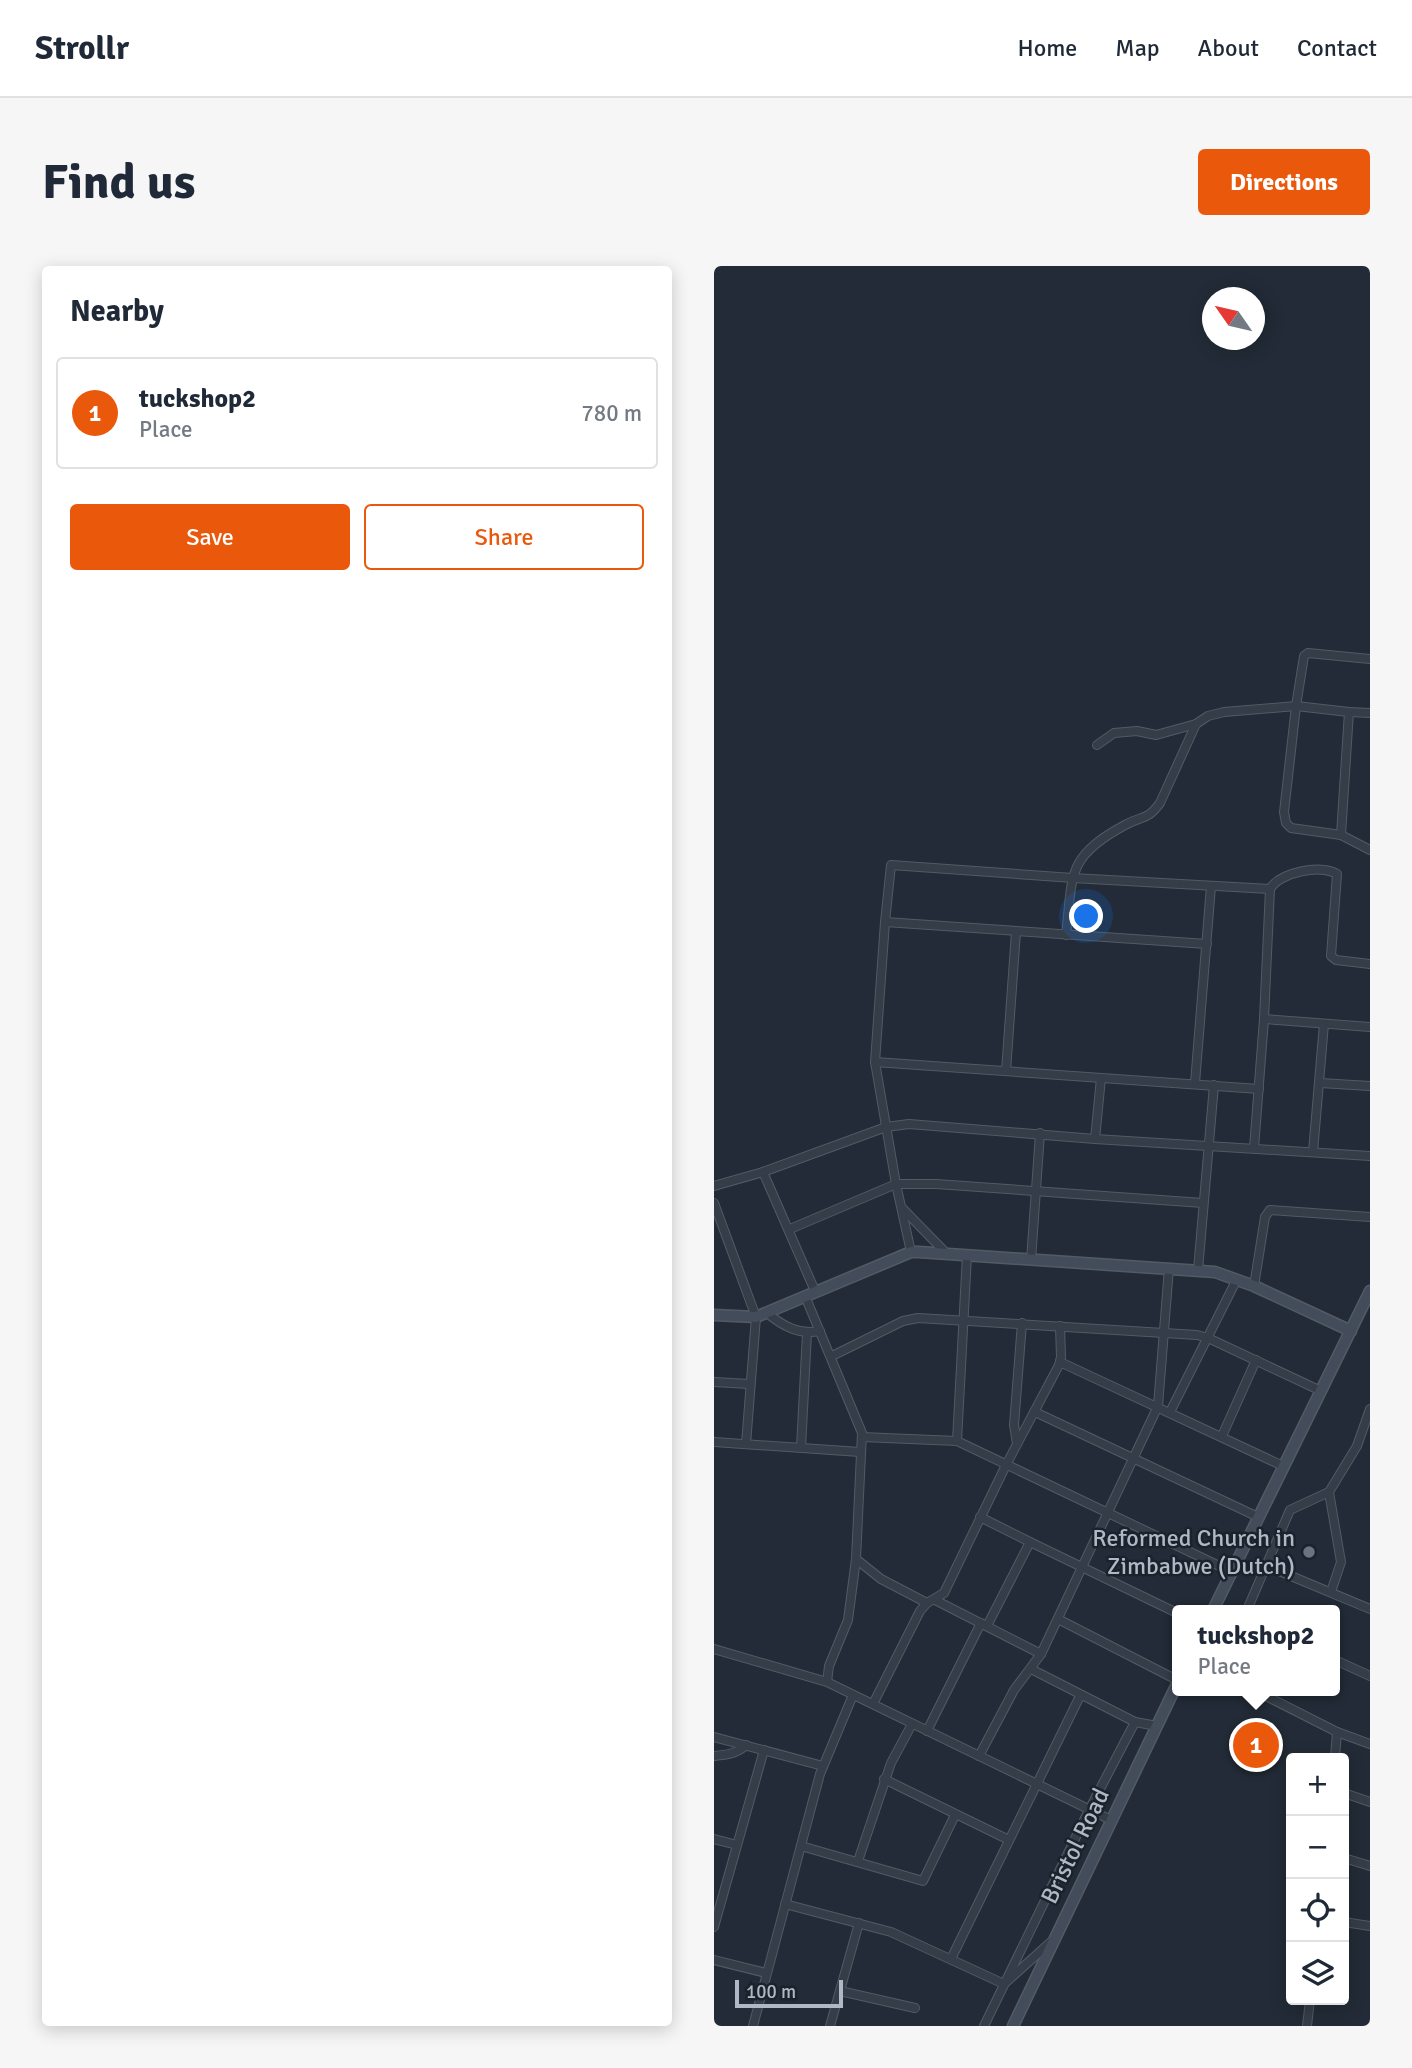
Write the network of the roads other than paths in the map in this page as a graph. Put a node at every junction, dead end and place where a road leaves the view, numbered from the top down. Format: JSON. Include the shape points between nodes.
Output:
{"nodes":[{"id":1,"x":1370,"y":659,"type":"edge"},
{"id":2,"x":1296,"y":706,"type":"junction"},
{"id":3,"x":1349,"y":712,"type":"junction"},
{"id":4,"x":1370,"y":713,"type":"edge"},
{"id":5,"x":1196,"y":724,"type":"junction"},
{"id":6,"x":1097,"y":745,"type":"dead end"},
{"id":7,"x":1341,"y":835,"type":"junction"},
{"id":8,"x":1370,"y":850,"type":"edge"},
{"id":9,"x":1073,"y":878,"type":"junction"},
{"id":10,"x":1211,"y":886,"type":"junction"},
{"id":11,"x":1270,"y":888,"type":"junction"},
{"id":12,"x":885,"y":922,"type":"junction"},
{"id":13,"x":1016,"y":932,"type":"junction"},
{"id":14,"x":1066,"y":935,"type":"junction"},
{"id":15,"x":1207,"y":944,"type":"junction"},
{"id":16,"x":1370,"y":964,"type":"edge"},
{"id":17,"x":1264,"y":1019,"type":"junction"},
{"id":18,"x":1324,"y":1024,"type":"junction"},
{"id":19,"x":1370,"y":1027,"type":"edge"},
{"id":20,"x":876,"y":1062,"type":"junction"},
{"id":21,"x":1006,"y":1071,"type":"junction"},
{"id":22,"x":1101,"y":1078,"type":"junction"},
{"id":23,"x":1195,"y":1083,"type":"junction"},
{"id":24,"x":1320,"y":1083,"type":"junction"},
{"id":25,"x":1214,"y":1085,"type":"junction"},
{"id":26,"x":1370,"y":1086,"type":"edge"},
{"id":27,"x":1259,"y":1089,"type":"junction"},
{"id":28,"x":886,"y":1127,"type":"junction"},
{"id":29,"x":1040,"y":1133,"type":"junction"},
{"id":30,"x":1095,"y":1139,"type":"junction"},
{"id":31,"x":1209,"y":1145,"type":"junction"},
{"id":32,"x":1254,"y":1148,"type":"junction"},
{"id":33,"x":1313,"y":1152,"type":"junction"},
{"id":34,"x":1370,"y":1156,"type":"edge"},
{"id":35,"x":764,"y":1172,"type":"junction"},
{"id":36,"x":897,"y":1185,"type":"junction"},
{"id":37,"x":714,"y":1186,"type":"edge"},
{"id":38,"x":1036,"y":1191,"type":"junction"},
{"id":39,"x":714,"y":1203,"type":"edge"},
{"id":40,"x":1203,"y":1203,"type":"junction"},
{"id":41,"x":901,"y":1207,"type":"junction"},
{"id":42,"x":1370,"y":1217,"type":"edge"},
{"id":43,"x":790,"y":1229,"type":"junction"},
{"id":44,"x":911,"y":1252,"type":"junction"},
{"id":45,"x":946,"y":1254,"type":"junction"},
{"id":46,"x":967,"y":1255,"type":"junction"},
{"id":47,"x":1031,"y":1259,"type":"junction"},
{"id":48,"x":1169,"y":1268,"type":"junction"},
{"id":49,"x":1198,"y":1270,"type":"junction"},
{"id":50,"x":1237,"y":1279,"type":"junction"},
{"id":51,"x":1254,"y":1286,"type":"junction"},
{"id":52,"x":1370,"y":1291,"type":"edge"},
{"id":53,"x":810,"y":1294,"type":"junction"},
{"id":54,"x":714,"y":1315,"type":"edge"},
{"id":55,"x":761,"y":1315,"type":"junction"},
{"id":56,"x":964,"y":1319,"type":"junction"},
{"id":57,"x":1022,"y":1323,"type":"junction"},
{"id":58,"x":1060,"y":1326,"type":"junction"},
{"id":59,"x":820,"y":1331,"type":"junction"},
{"id":60,"x":1351,"y":1331,"type":"junction"},
{"id":61,"x":1164,"y":1332,"type":"junction"},
{"id":62,"x":807,"y":1333,"type":"junction"},
{"id":63,"x":1208,"y":1338,"type":"junction"},
{"id":64,"x":831,"y":1356,"type":"junction"},
{"id":65,"x":1256,"y":1360,"type":"junction"},
{"id":66,"x":1060,"y":1362,"type":"junction"},
{"id":67,"x":714,"y":1382,"type":"edge"},
{"id":68,"x":750,"y":1384,"type":"junction"},
{"id":69,"x":1321,"y":1391,"type":"junction"},
{"id":70,"x":1158,"y":1406,"type":"junction"},
{"id":71,"x":1370,"y":1410,"type":"edge"},
{"id":72,"x":1035,"y":1412,"type":"junction"},
{"id":73,"x":1170,"y":1412,"type":"junction"},
{"id":74,"x":1222,"y":1436,"type":"junction"},
{"id":75,"x":862,"y":1437,"type":"junction"},
{"id":76,"x":957,"y":1441,"type":"junction"},
{"id":77,"x":714,"y":1442,"type":"edge"},
{"id":78,"x":746,"y":1444,"type":"junction"},
{"id":79,"x":1017,"y":1444,"type":"junction"},
{"id":80,"x":801,"y":1448,"type":"junction"},
{"id":81,"x":860,"y":1452,"type":"junction"},
{"id":82,"x":1134,"y":1460,"type":"junction"},
{"id":83,"x":1006,"y":1465,"type":"junction"},
{"id":84,"x":1283,"y":1466,"type":"junction"},
{"id":85,"x":1329,"y":1492,"type":"junction"},
{"id":86,"x":1108,"y":1514,"type":"junction"},
{"id":87,"x":981,"y":1517,"type":"junction"},
{"id":88,"x":1258,"y":1517,"type":"junction"},
{"id":89,"x":1030,"y":1542,"type":"junction"},
{"id":90,"x":856,"y":1559,"type":"junction"},
{"id":91,"x":1267,"y":1566,"type":"junction"},
{"id":92,"x":1083,"y":1567,"type":"junction"},
{"id":93,"x":1231,"y":1572,"type":"junction"},
{"id":94,"x":1331,"y":1592,"type":"junction"},
{"id":95,"x":931,"y":1601,"type":"junction"},
{"id":96,"x":1215,"y":1605,"type":"edge"},
{"id":97,"x":1249,"y":1605,"type":"edge"},
{"id":98,"x":1370,"y":1609,"type":"edge"},
{"id":99,"x":1172,"y":1611,"type":"edge"},
{"id":100,"x":1058,"y":1619,"type":"junction"},
{"id":101,"x":984,"y":1625,"type":"junction"},
{"id":102,"x":714,"y":1650,"type":"edge"},
{"id":103,"x":1041,"y":1654,"type":"junction"},
{"id":104,"x":1340,"y":1662,"type":"edge"},
{"id":105,"x":1031,"y":1669,"type":"junction"},
{"id":106,"x":1370,"y":1676,"type":"edge"},
{"id":107,"x":1172,"y":1679,"type":"edge"},
{"id":108,"x":827,"y":1682,"type":"junction"},
{"id":109,"x":1172,"y":1693,"type":"edge"},
{"id":110,"x":853,"y":1695,"type":"junction"},
{"id":111,"x":1080,"y":1696,"type":"junction"},
{"id":112,"x":1266,"y":1696,"type":"edge"},
{"id":113,"x":873,"y":1704,"type":"junction"},
{"id":114,"x":1135,"y":1722,"type":"junction"},
{"id":115,"x":912,"y":1724,"type":"junction"},
{"id":116,"x":1157,"y":1726,"type":"junction"},
{"id":117,"x":927,"y":1731,"type":"junction"},
{"id":118,"x":1337,"y":1732,"type":"junction"},
{"id":119,"x":714,"y":1737,"type":"edge"},
{"id":120,"x":1370,"y":1744,"type":"edge"},
{"id":121,"x":746,"y":1745,"type":"junction"},
{"id":122,"x":764,"y":1750,"type":"junction"},
{"id":123,"x":1335,"y":1753,"type":"edge"},
{"id":124,"x":714,"y":1756,"type":"edge"},
{"id":125,"x":979,"y":1756,"type":"junction"},
{"id":126,"x":823,"y":1766,"type":"junction"},
{"id":127,"x":884,"y":1779,"type":"junction"},
{"id":128,"x":1037,"y":1784,"type":"junction"},
{"id":129,"x":1349,"y":1795,"type":"edge"},
{"id":130,"x":1370,"y":1802,"type":"edge"},
{"id":131,"x":1089,"y":1810,"type":"junction"},
{"id":132,"x":956,"y":1815,"type":"junction"},
{"id":133,"x":1111,"y":1820,"type":"junction"},
{"id":134,"x":714,"y":1839,"type":"edge"},
{"id":135,"x":1009,"y":1840,"type":"junction"},
{"id":136,"x":737,"y":1845,"type":"junction"},
{"id":137,"x":801,"y":1846,"type":"junction"},
{"id":138,"x":1349,"y":1860,"type":"edge"},
{"id":139,"x":858,"y":1861,"type":"junction"},
{"id":140,"x":1370,"y":1866,"type":"edge"},
{"id":141,"x":717,"y":1903,"type":"edge"},
{"id":142,"x":785,"y":1904,"type":"junction"},
{"id":143,"x":859,"y":1923,"type":"junction"},
{"id":144,"x":1349,"y":1923,"type":"edge"},
{"id":145,"x":1370,"y":1926,"type":"edge"},
{"id":146,"x":714,"y":1927,"type":"edge"},
{"id":147,"x":1054,"y":1940,"type":"junction"},
{"id":148,"x":951,"y":1959,"type":"junction"},
{"id":149,"x":714,"y":1960,"type":"edge"},
{"id":150,"x":766,"y":1973,"type":"junction"},
{"id":151,"x":1004,"y":1984,"type":"junction"},
{"id":152,"x":840,"y":1991,"type":"junction"},
{"id":153,"x":1309,"y":2005,"type":"edge"},
{"id":154,"x":915,"y":2008,"type":"dead end"},
{"id":155,"x":752,"y":2026,"type":"edge"},
{"id":156,"x":830,"y":2026,"type":"edge"},
{"id":157,"x":984,"y":2026,"type":"edge"},
{"id":158,"x":1013,"y":2026,"type":"edge"},
{"id":159,"x":1307,"y":2026,"type":"edge"}],
"edges":[{"from":1,"to":2,"type":"street","via":[[1306,654]]},
{"from":2,"to":3,"type":"street"},
{"from":2,"to":5,"type":"street","via":[[1224,712]]},
{"from":2,"to":7,"type":"street","via":[[1286,823],[1292,828]]},
{"from":3,"to":4,"type":"street"},
{"from":3,"to":7,"type":"street"},
{"from":5,"to":6,"type":"street","via":[[1156,735],[1114,733]]},
{"from":5,"to":9,"type":"street","via":[[1153,813],[1099,839],[1079,861]]},
{"from":7,"to":8,"type":"street"},
{"from":9,"to":10,"type":"street"},
{"from":9,"to":12,"type":"street","via":[[894,864]]},
{"from":9,"to":14,"type":"street"},
{"from":10,"to":11,"type":"street"},
{"from":10,"to":15,"type":"street"},
{"from":11,"to":16,"type":"street","via":[[1284,875],[1334,872],[1338,879],[1331,956]]},
{"from":11,"to":17,"type":"street"},
{"from":12,"to":13,"type":"street"},
{"from":12,"to":20,"type":"street"},
{"from":13,"to":14,"type":"street"},
{"from":13,"to":21,"type":"street"},
{"from":14,"to":15,"type":"street"},
{"from":15,"to":23,"type":"street"},
{"from":17,"to":18,"type":"street"},
{"from":17,"to":27,"type":"street"},
{"from":18,"to":19,"type":"street"},
{"from":18,"to":24,"type":"street"},
{"from":20,"to":21,"type":"street"},
{"from":20,"to":28,"type":"street"},
{"from":21,"to":22,"type":"street"},
{"from":22,"to":23,"type":"street"},
{"from":22,"to":30,"type":"street"},
{"from":23,"to":25,"type":"street"},
{"from":24,"to":26,"type":"street"},
{"from":24,"to":33,"type":"street"},
{"from":25,"to":27,"type":"street"},
{"from":25,"to":31,"type":"street"},
{"from":27,"to":32,"type":"street"},
{"from":28,"to":29,"type":"street","via":[[920,1124]]},
{"from":28,"to":35,"type":"street"},
{"from":28,"to":36,"type":"street"},
{"from":29,"to":30,"type":"street"},
{"from":29,"to":38,"type":"street"},
{"from":30,"to":31,"type":"street"},
{"from":31,"to":32,"type":"street"},
{"from":31,"to":40,"type":"street"},
{"from":32,"to":33,"type":"street"},
{"from":33,"to":34,"type":"street"},
{"from":35,"to":37,"type":"street"},
{"from":35,"to":43,"type":"street"},
{"from":36,"to":38,"type":"street"},
{"from":36,"to":41,"type":"street"},
{"from":36,"to":43,"type":"street"},
{"from":38,"to":40,"type":"street"},
{"from":38,"to":47,"type":"street"},
{"from":39,"to":55,"type":"street"},
{"from":40,"to":49,"type":"street"},
{"from":41,"to":44,"type":"street"},
{"from":41,"to":45,"type":"street"},
{"from":42,"to":51,"type":"street","via":[[1270,1210]]},
{"from":43,"to":53,"type":"street"},
{"from":44,"to":45,"type":"street"},
{"from":44,"to":53,"type":"street"},
{"from":45,"to":46,"type":"street"},
{"from":46,"to":47,"type":"street"},
{"from":46,"to":56,"type":"street"},
{"from":47,"to":48,"type":"street"},
{"from":48,"to":49,"type":"street"},
{"from":48,"to":61,"type":"street"},
{"from":49,"to":50,"type":"street"},
{"from":50,"to":51,"type":"street"},
{"from":50,"to":63,"type":"street"},
{"from":51,"to":60,"type":"street"},
{"from":52,"to":60,"type":"street"},
{"from":53,"to":55,"type":"street"},
{"from":53,"to":59,"type":"street"},
{"from":54,"to":55,"type":"street"},
{"from":55,"to":62,"type":"street"},
{"from":55,"to":68,"type":"street"},
{"from":56,"to":57,"type":"street"},
{"from":56,"to":64,"type":"street","via":[[909,1319]]},
{"from":56,"to":76,"type":"street"},
{"from":57,"to":58,"type":"street"},
{"from":57,"to":79,"type":"street","via":[[1014,1425]]},
{"from":58,"to":61,"type":"street"},
{"from":58,"to":66,"type":"street"},
{"from":59,"to":62,"type":"street"},
{"from":59,"to":64,"type":"street"},
{"from":60,"to":69,"type":"street"},
{"from":61,"to":63,"type":"street"},
{"from":61,"to":70,"type":"street"},
{"from":62,"to":80,"type":"street"},
{"from":63,"to":65,"type":"street"},
{"from":63,"to":73,"type":"street"},
{"from":64,"to":75,"type":"street"},
{"from":65,"to":69,"type":"street"},
{"from":65,"to":74,"type":"street"},
{"from":66,"to":70,"type":"street"},
{"from":66,"to":72,"type":"street"},
{"from":67,"to":68,"type":"street"},
{"from":68,"to":78,"type":"street"},
{"from":69,"to":84,"type":"street"},
{"from":70,"to":73,"type":"street"},
{"from":70,"to":82,"type":"street"},
{"from":71,"to":85,"type":"street","via":[[1357,1446]]},
{"from":72,"to":79,"type":"street"},
{"from":72,"to":82,"type":"street"},
{"from":73,"to":74,"type":"street"},
{"from":74,"to":84,"type":"street"},
{"from":75,"to":76,"type":"street"},
{"from":75,"to":81,"type":"street"},
{"from":76,"to":83,"type":"street"},
{"from":77,"to":78,"type":"street"},
{"from":78,"to":80,"type":"street"},
{"from":79,"to":83,"type":"street"},
{"from":80,"to":81,"type":"street"},
{"from":81,"to":90,"type":"street"},
{"from":82,"to":86,"type":"street"},
{"from":82,"to":88,"type":"street"},
{"from":83,"to":86,"type":"street"},
{"from":83,"to":87,"type":"street"},
{"from":84,"to":88,"type":"street"},
{"from":85,"to":91,"type":"street","via":[[1290,1510]]},
{"from":85,"to":94,"type":"street","via":[[1341,1562]]},
{"from":86,"to":92,"type":"street"},
{"from":86,"to":93,"type":"street"},
{"from":87,"to":89,"type":"street"},
{"from":87,"to":95,"type":"street","via":[[944,1593]]},
{"from":88,"to":93,"type":"street"},
{"from":89,"to":92,"type":"street"},
{"from":89,"to":101,"type":"street"},
{"from":90,"to":95,"type":"street","via":[[881,1579]]},
{"from":90,"to":108,"type":"street","via":[[848,1620]]},
{"from":91,"to":94,"type":"street"},
{"from":91,"to":97,"type":"street"},
{"from":92,"to":99,"type":"street"},
{"from":92,"to":100,"type":"street"},
{"from":93,"to":96,"type":"street"},
{"from":94,"to":98,"type":"street"},
{"from":95,"to":101,"type":"street"},
{"from":95,"to":113,"type":"street","via":[[920,1611]]},
{"from":100,"to":103,"type":"street"},
{"from":100,"to":107,"type":"street"},
{"from":101,"to":103,"type":"street"},
{"from":101,"to":117,"type":"street"},
{"from":102,"to":108,"type":"street"},
{"from":103,"to":105,"type":"street"},
{"from":104,"to":106,"type":"street"},
{"from":105,"to":111,"type":"street"},
{"from":105,"to":125,"type":"street","via":[[1014,1690]]},
{"from":108,"to":110,"type":"street"},
{"from":109,"to":116,"type":"street","name":"Bristol Road"},
{"from":110,"to":113,"type":"street"},
{"from":110,"to":126,"type":"street"},
{"from":111,"to":114,"type":"street"},
{"from":111,"to":128,"type":"street"},
{"from":112,"to":118,"type":"street"},
{"from":113,"to":115,"type":"street"},
{"from":114,"to":116,"type":"street"},
{"from":114,"to":131,"type":"street"},
{"from":115,"to":117,"type":"street"},
{"from":115,"to":127,"type":"street"},
{"from":116,"to":133,"type":"street","name":"Bristol Road"},
{"from":117,"to":125,"type":"street"},
{"from":118,"to":120,"type":"street"},
{"from":118,"to":123,"type":"street"},
{"from":119,"to":121,"type":"street"},
{"from":121,"to":122,"type":"street"},
{"from":121,"to":124,"type":"street"},
{"from":122,"to":126,"type":"street"},
{"from":122,"to":136,"type":"street"},
{"from":125,"to":128,"type":"street"},
{"from":126,"to":137,"type":"street"},
{"from":127,"to":132,"type":"street"},
{"from":127,"to":139,"type":"street"},
{"from":128,"to":131,"type":"street"},
{"from":128,"to":135,"type":"street"},
{"from":129,"to":130,"type":"street"},
{"from":131,"to":133,"type":"street"},
{"from":131,"to":151,"type":"street"},
{"from":132,"to":135,"type":"street"},
{"from":132,"to":139,"type":"street","via":[[923,1881]]},
{"from":133,"to":147,"type":"street","name":"Bristol Road"},
{"from":134,"to":136,"type":"street"},
{"from":135,"to":148,"type":"street"},
{"from":136,"to":141,"type":"street"},
{"from":137,"to":139,"type":"street"},
{"from":137,"to":142,"type":"street"},
{"from":138,"to":140,"type":"street"},
{"from":141,"to":146,"type":"street"},
{"from":142,"to":143,"type":"street"},
{"from":142,"to":150,"type":"street"},
{"from":143,"to":148,"type":"street"},
{"from":143,"to":152,"type":"street"},
{"from":144,"to":145,"type":"street"},
{"from":147,"to":151,"type":"street"},
{"from":147,"to":158,"type":"street","name":"Bristol Road"},
{"from":148,"to":151,"type":"street"},
{"from":149,"to":150,"type":"street"},
{"from":150,"to":155,"type":"street"},
{"from":151,"to":157,"type":"street"},
{"from":152,"to":154,"type":"street"},
{"from":152,"to":156,"type":"street"},
{"from":153,"to":159,"type":"street"}]}
